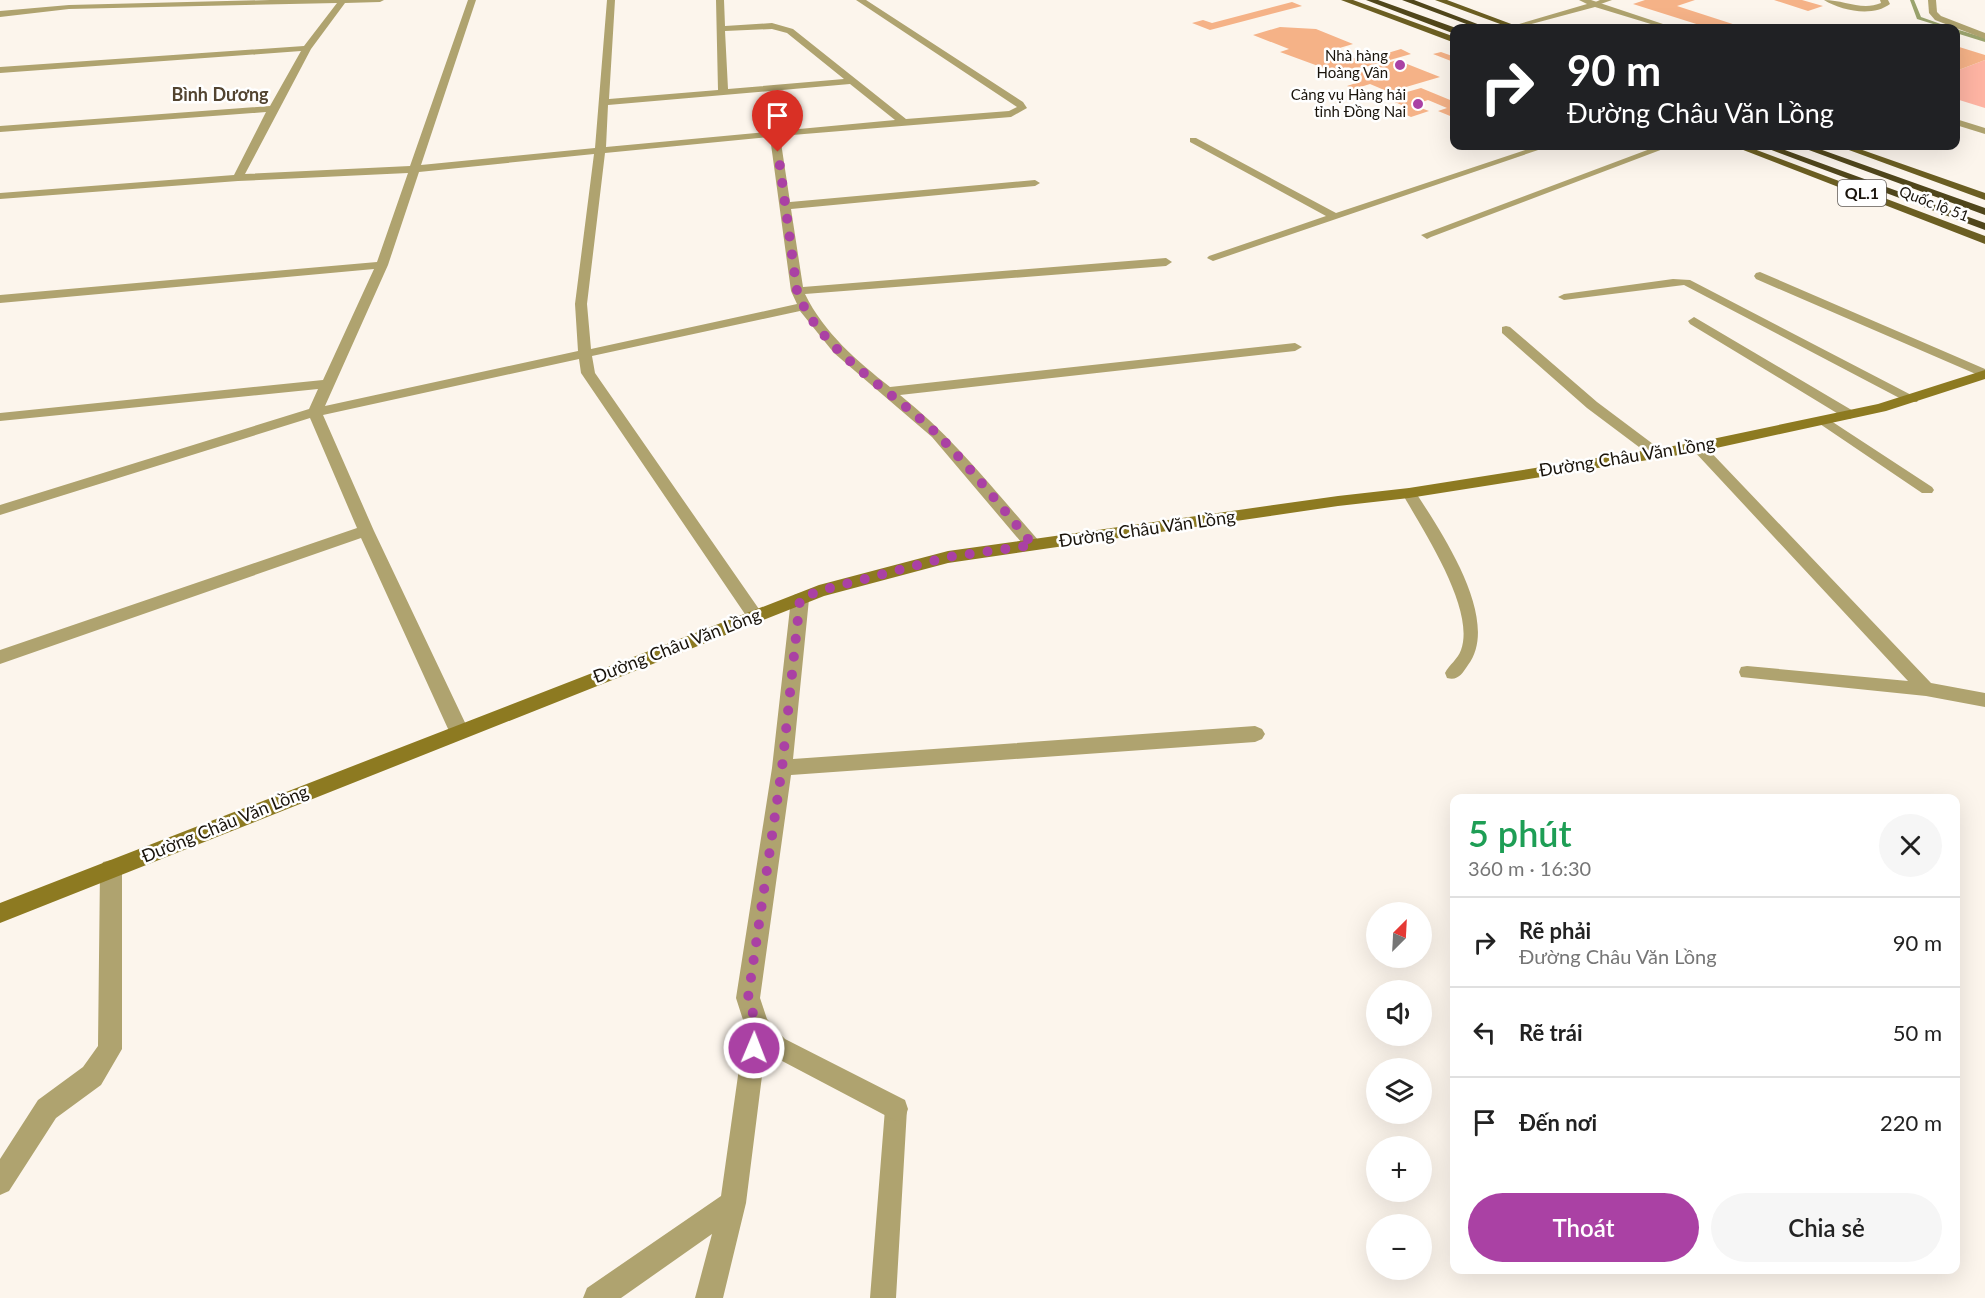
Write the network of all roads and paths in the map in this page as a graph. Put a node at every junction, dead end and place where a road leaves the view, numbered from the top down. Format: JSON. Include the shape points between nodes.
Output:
{"nodes":[{"id":1,"x":380,"y":0,"type":"edge"},
{"id":2,"x":472,"y":0,"type":"edge"},
{"id":3,"x":611,"y":0,"type":"edge"},
{"id":4,"x":720,"y":0,"type":"edge"},
{"id":5,"x":860,"y":0,"type":"edge"},
{"id":6,"x":1345,"y":0,"type":"edge"},
{"id":7,"x":1370,"y":0,"type":"edge"},
{"id":8,"x":1406,"y":0,"type":"edge"},
{"id":9,"x":1439,"y":0,"type":"edge"},
{"id":10,"x":1583,"y":0,"type":"edge"},
{"id":11,"x":1608,"y":0,"type":"edge"},
{"id":12,"x":1828,"y":0,"type":"edge"},
{"id":13,"x":1884,"y":0,"type":"edge"},
{"id":14,"x":1932,"y":0,"type":"edge"},
{"id":15,"x":342,"y":2,"type":"junction"},
{"id":16,"x":1595,"y":4,"type":"junction"},
{"id":17,"x":0,"y":14,"type":"edge"},
{"id":18,"x":1473,"y":24,"type":"edge"},
{"id":19,"x":1505,"y":24,"type":"edge"},
{"id":20,"x":1529,"y":24,"type":"edge"},
{"id":21,"x":1658,"y":24,"type":"edge"},
{"id":22,"x":1954,"y":24,"type":"edge"},
{"id":23,"x":1960,"y":26,"type":"edge"},
{"id":24,"x":721,"y":29,"type":"junction"},
{"id":25,"x":1450,"y":29,"type":"edge"},
{"id":26,"x":1985,"y":36,"type":"edge"},
{"id":27,"x":1450,"y":38,"type":"edge"},
{"id":28,"x":307,"y":48,"type":"junction"},
{"id":29,"x":0,"y":70,"type":"edge"},
{"id":30,"x":853,"y":81,"type":"junction"},
{"id":31,"x":723,"y":92,"type":"junction"},
{"id":32,"x":604,"y":102,"type":"junction"},
{"id":33,"x":273,"y":108,"type":"junction"},
{"id":34,"x":1960,"y":123,"type":"edge"},
{"id":35,"x":906,"y":124,"type":"junction"},
{"id":36,"x":0,"y":129,"type":"edge"},
{"id":37,"x":1985,"y":131,"type":"edge"},
{"id":38,"x":776,"y":134,"type":"junction"},
{"id":39,"x":1193,"y":140,"type":"dead end"},
{"id":40,"x":1533,"y":150,"type":"edge"},
{"id":41,"x":1655,"y":150,"type":"edge"},
{"id":42,"x":1749,"y":150,"type":"edge"},
{"id":43,"x":1777,"y":150,"type":"edge"},
{"id":44,"x":1814,"y":150,"type":"edge"},
{"id":45,"x":1854,"y":150,"type":"edge"},
{"id":46,"x":600,"y":152,"type":"junction"},
{"id":47,"x":414,"y":168,"type":"junction"},
{"id":48,"x":238,"y":178,"type":"junction"},
{"id":49,"x":1035,"y":183,"type":"dead end"},
{"id":50,"x":0,"y":196,"type":"edge"},
{"id":51,"x":1985,"y":197,"type":"edge"},
{"id":52,"x":785,"y":206,"type":"junction"},
{"id":53,"x":1985,"y":212,"type":"edge"},
{"id":54,"x":1335,"y":217,"type":"junction"},
{"id":55,"x":1985,"y":227,"type":"edge"},
{"id":56,"x":1427,"y":235,"type":"dead end"},
{"id":57,"x":1985,"y":240,"type":"edge"},
{"id":58,"x":1213,"y":258,"type":"dead end"},
{"id":59,"x":1166,"y":262,"type":"dead end"},
{"id":60,"x":382,"y":265,"type":"junction"},
{"id":61,"x":1760,"y":276,"type":"dead end"},
{"id":62,"x":797,"y":291,"type":"junction"},
{"id":63,"x":1564,"y":297,"type":"dead end"},
{"id":64,"x":0,"y":298,"type":"edge"},
{"id":65,"x":803,"y":307,"type":"junction"},
{"id":66,"x":1694,"y":321,"type":"dead end"},
{"id":67,"x":1506,"y":330,"type":"dead end"},
{"id":68,"x":1295,"y":347,"type":"dead end"},
{"id":69,"x":585,"y":355,"type":"junction"},
{"id":70,"x":1985,"y":374,"type":"edge"},
{"id":71,"x":326,"y":384,"type":"junction"},
{"id":72,"x":886,"y":392,"type":"junction"},
{"id":73,"x":1912,"y":399,"type":"junction"},
{"id":74,"x":315,"y":412,"type":"junction"},
{"id":75,"x":1850,"y":415,"type":"junction"},
{"id":76,"x":0,"y":417,"type":"edge"},
{"id":77,"x":1825,"y":421,"type":"junction"},
{"id":78,"x":1698,"y":447,"type":"junction"},
{"id":79,"x":1656,"y":453,"type":"junction"},
{"id":80,"x":1927,"y":490,"type":"dead end"},
{"id":81,"x":1409,"y":493,"type":"junction"},
{"id":82,"x":0,"y":510,"type":"edge"},
{"id":83,"x":366,"y":531,"type":"junction"},
{"id":84,"x":1033,"y":545,"type":"junction"},
{"id":85,"x":800,"y":599,"type":"junction"},
{"id":86,"x":755,"y":616,"type":"junction"},
{"id":87,"x":0,"y":657,"type":"edge"},
{"id":88,"x":1747,"y":672,"type":"dead end"},
{"id":89,"x":1453,"y":673,"type":"dead end"},
{"id":90,"x":1926,"y":689,"type":"junction"},
{"id":91,"x":1985,"y":700,"type":"edge"},
{"id":92,"x":459,"y":731,"type":"junction"},
{"id":93,"x":1255,"y":734,"type":"dead end"},
{"id":94,"x":782,"y":768,"type":"junction"},
{"id":95,"x":111,"y":869,"type":"junction"},
{"id":96,"x":0,"y":913,"type":"edge"},
{"id":97,"x":757,"y":1026,"type":"junction"},
{"id":98,"x":896,"y":1109,"type":"joint"},
{"id":99,"x":0,"y":1182,"type":"edge"},
{"id":100,"x":733,"y":1203,"type":"junction"},
{"id":101,"x":597,"y":1298,"type":"edge"},
{"id":102,"x":709,"y":1298,"type":"edge"},
{"id":103,"x":883,"y":1298,"type":"edge"}],
"edges":[{"from":1,"to":15,"type":"street"},
{"from":2,"to":47,"type":"street"},
{"from":3,"to":32,"type":"street"},
{"from":4,"to":24,"type":"street"},
{"from":5,"to":35,"type":"street","via":[[924,39],[1022,108],[1011,114]]},
{"from":6,"to":27,"type":"main road"},
{"from":7,"to":25,"type":"highway"},
{"from":8,"to":18,"type":"highway"},
{"from":9,"to":19,"type":"main road"},
{"from":10,"to":16,"type":"street"},
{"from":11,"to":16,"type":"lane"},
{"from":12,"to":13,"type":"street","via":[[1872,10],[1886,4]]},
{"from":14,"to":22,"type":"street","via":[[1933,13]]},
{"from":15,"to":17,"type":"street","via":[[85,7]]},
{"from":15,"to":28,"type":"street"},
{"from":16,"to":20,"type":"street"},
{"from":16,"to":21,"type":"street"},
{"from":23,"to":26,"type":"street"},
{"from":24,"to":30,"type":"street","via":[[772,26],[790,31]]},
{"from":24,"to":31,"type":"street"},
{"from":28,"to":29,"type":"street"},
{"from":28,"to":33,"type":"street"},
{"from":30,"to":31,"type":"street"},
{"from":30,"to":35,"type":"street"},
{"from":31,"to":32,"type":"street"},
{"from":32,"to":46,"type":"street"},
{"from":33,"to":36,"type":"street"},
{"from":33,"to":48,"type":"street"},
{"from":34,"to":37,"type":"street"},
{"from":35,"to":38,"type":"street"},
{"from":38,"to":46,"type":"street"},
{"from":38,"to":52,"type":"street"},
{"from":39,"to":54,"type":"lane"},
{"from":40,"to":54,"type":"lane"},
{"from":41,"to":56,"type":"street"},
{"from":42,"to":57,"type":"main road","name":"Quốc lộ 51","number":"QL.1"},
{"from":43,"to":55,"type":"highway","name":"Quốc lộ 51","number":"QL.1"},
{"from":44,"to":53,"type":"highway","name":"Quốc lộ 51","number":"QL.1"},
{"from":45,"to":51,"type":"main road","name":"Quốc lộ 51","number":"QL.1"},
{"from":46,"to":47,"type":"street"},
{"from":46,"to":69,"type":"street","via":[[581,304]]},
{"from":47,"to":48,"type":"street"},
{"from":47,"to":60,"type":"street"},
{"from":48,"to":50,"type":"street"},
{"from":49,"to":52,"type":"street"},
{"from":52,"to":62,"type":"street"},
{"from":54,"to":58,"type":"lane"},
{"from":59,"to":62,"type":"street"},
{"from":60,"to":64,"type":"street"},
{"from":60,"to":71,"type":"street"},
{"from":61,"to":70,"type":"street"},
{"from":62,"to":65,"type":"street"},
{"from":63,"to":73,"type":"lane","via":[[1686,282]]},
{"from":65,"to":69,"type":"street"},
{"from":65,"to":72,"type":"street","via":[[820,329]]},
{"from":66,"to":75,"type":"lane"},
{"from":67,"to":79,"type":"lane","via":[[1592,405]]},
{"from":68,"to":72,"type":"street"},
{"from":69,"to":74,"type":"street"},
{"from":69,"to":86,"type":"street","via":[[588,373]]},
{"from":70,"to":73,"type":"street","name":"Đường Châu Văn Lồng"},
{"from":71,"to":74,"type":"street"},
{"from":71,"to":76,"type":"street"},
{"from":72,"to":84,"type":"street","via":[[937,434]]},
{"from":73,"to":75,"type":"street","name":"Đường Châu Văn Lồng"},
{"from":74,"to":82,"type":"street"},
{"from":74,"to":83,"type":"street"},
{"from":75,"to":77,"type":"street","name":"Đường Châu Văn Lồng"},
{"from":77,"to":78,"type":"street","name":"Đường Châu Văn Lồng"},
{"from":77,"to":80,"type":"lane"},
{"from":78,"to":79,"type":"street","name":"Đường Châu Văn Lồng"},
{"from":78,"to":90,"type":"lane"},
{"from":79,"to":81,"type":"street","name":"Đường Châu Văn Lồng"},
{"from":81,"to":84,"type":"street","name":"Đường Châu Văn Lồng"},
{"from":81,"to":89,"type":"lane","via":[[1460,584],[1472,621],[1469,651]]},
{"from":83,"to":87,"type":"street"},
{"from":83,"to":92,"type":"street"},
{"from":84,"to":85,"type":"street","name":"Đường Châu Văn Lồng","via":[[948,557]]},
{"from":85,"to":86,"type":"street","name":"Đường Châu Văn Lồng"},
{"from":85,"to":94,"type":"street"},
{"from":86,"to":92,"type":"street","name":"Đường Châu Văn Lồng"},
{"from":88,"to":90,"type":"lane"},
{"from":90,"to":91,"type":"lane"},
{"from":92,"to":95,"type":"street","name":"Đường Châu Văn Lồng"},
{"from":93,"to":94,"type":"street"},
{"from":94,"to":97,"type":"street","via":[[748,998]]},
{"from":95,"to":96,"type":"street","name":"Đường Châu Văn Lồng"},
{"from":95,"to":99,"type":"street","via":[[110,1049],[92,1076],[47,1109]]},
{"from":97,"to":98,"type":"street","via":[[777,1047]]},
{"from":97,"to":100,"type":"street"},
{"from":98,"to":103,"type":"lane"},
{"from":100,"to":101,"type":"street"},
{"from":100,"to":102,"type":"street"}]}
